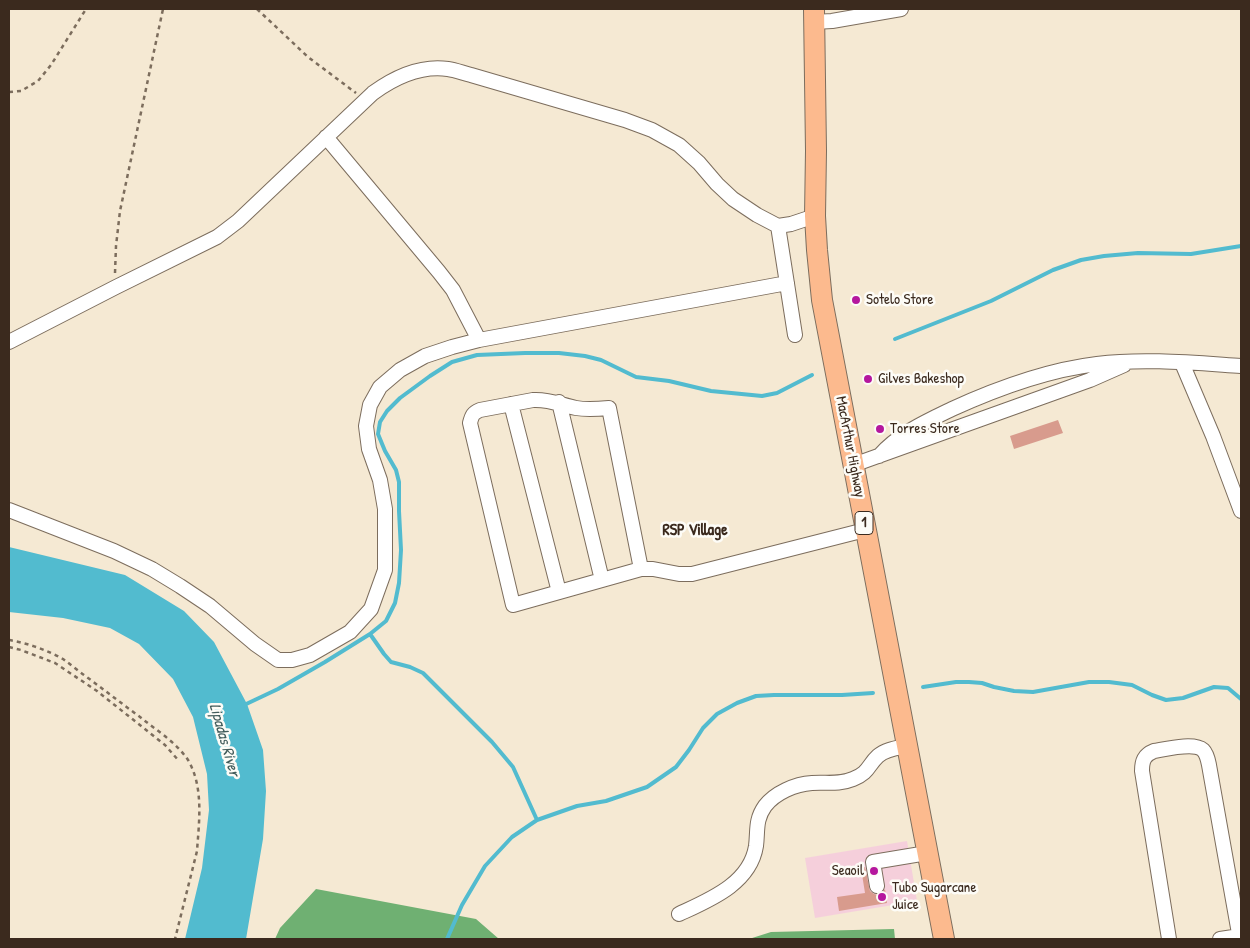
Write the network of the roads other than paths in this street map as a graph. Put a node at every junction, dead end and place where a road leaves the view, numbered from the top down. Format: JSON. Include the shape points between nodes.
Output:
{"nodes":[{"id":1,"x":901,"y":9,"type":"edge"},
{"id":2,"x":814,"y":15,"type":"edge"},
{"id":3,"x":326,"y":138,"type":"junction"},
{"id":4,"x":815,"y":216,"type":"junction"},
{"id":5,"x":778,"y":226,"type":"junction"},
{"id":6,"x":787,"y":283,"type":"junction"},
{"id":7,"x":795,"y":335,"type":"dead end"},
{"id":8,"x":479,"y":340,"type":"junction"},
{"id":9,"x":9,"y":342,"type":"edge"},
{"id":10,"x":1132,"y":362,"type":"junction"},
{"id":11,"x":1182,"y":363,"type":"junction"},
{"id":12,"x":1241,"y":366,"type":"edge"},
{"id":13,"x":559,"y":402,"type":"junction"},
{"id":14,"x":511,"y":404,"type":"junction"},
{"id":15,"x":879,"y":456,"type":"junction"},
{"id":16,"x":853,"y":465,"type":"junction"},
{"id":17,"x":9,"y":510,"type":"edge"},
{"id":18,"x":1241,"y":511,"type":"edge"},
{"id":19,"x":865,"y":530,"type":"junction"},
{"id":20,"x":641,"y":569,"type":"junction"},
{"id":21,"x":602,"y":580,"type":"junction"},
{"id":22,"x":559,"y":592,"type":"junction"},
{"id":23,"x":907,"y":746,"type":"junction"},
{"id":24,"x":927,"y":853,"type":"junction"},
{"id":25,"x":877,"y":886,"type":"dead end"},
{"id":26,"x":679,"y":914,"type":"dead end"},
{"id":27,"x":1240,"y":938,"type":"edge"},
{"id":28,"x":944,"y":939,"type":"edge"},
{"id":29,"x":1169,"y":939,"type":"edge"},
{"id":30,"x":1220,"y":939,"type":"edge"}],
"edges":[{"from":1,"to":2,"type":"street","via":[[832,21]]},
{"from":2,"to":4,"type":"highway","name":"MacArthur Highway","number":"1"},
{"from":3,"to":5,"type":"street","via":[[385,84],[416,71],[447,69],[652,130],[679,144],[733,199]]},
{"from":3,"to":8,"type":"street","via":[[453,290]]},
{"from":3,"to":9,"type":"street","via":[[217,237]]},
{"from":4,"to":5,"type":"street"},
{"from":4,"to":16,"type":"highway","name":"MacArthur Highway","number":"1","via":[[822,300]]},
{"from":5,"to":6,"type":"street"},
{"from":6,"to":7,"type":"street"},
{"from":6,"to":8,"type":"street"},
{"from":8,"to":17,"type":"street","via":[[425,356],[400,370],[380,387],[370,405],[366,426],[385,509],[385,570],[371,609],[350,632],[310,655],[278,660],[210,606],[152,570],[114,551]]},
{"from":10,"to":11,"type":"street"},
{"from":10,"to":15,"type":"street"},
{"from":10,"to":15,"type":"street","via":[[1071,368],[1002,389],[933,418],[890,444]]},
{"from":11,"to":12,"type":"street"},
{"from":11,"to":18,"type":"street"},
{"from":13,"to":14,"type":"street","via":[[542,399]]},
{"from":13,"to":20,"type":"street","via":[[583,409],[609,408]]},
{"from":13,"to":21,"type":"street"},
{"from":14,"to":22,"type":"street"},
{"from":14,"to":22,"type":"street","via":[[474,412],[470,423],[513,605]]},
{"from":15,"to":16,"type":"street"},
{"from":16,"to":19,"type":"highway","name":"MacArthur Highway","number":"1"},
{"from":19,"to":20,"type":"street","via":[[692,574]]},
{"from":19,"to":23,"type":"highway","name":"MacArthur Highway","number":"1"},
{"from":20,"to":21,"type":"street"},
{"from":21,"to":22,"type":"street"},
{"from":23,"to":24,"type":"highway","name":"MacArthur Highway","number":"1"},
{"from":23,"to":26,"type":"street","via":[[878,756],[868,770],[853,779],[838,783],[802,784],[779,794],[758,817],[756,847],[742,876],[724,891]]},
{"from":24,"to":25,"type":"street","via":[[873,862]]},
{"from":24,"to":28,"type":"highway","name":"MacArthur Highway","number":"1"},
{"from":27,"to":29,"type":"street","via":[[1209,765],[1201,748],[1193,746],[1154,751],[1144,757],[1142,763]]},
{"from":27,"to":30,"type":"street"}]}
